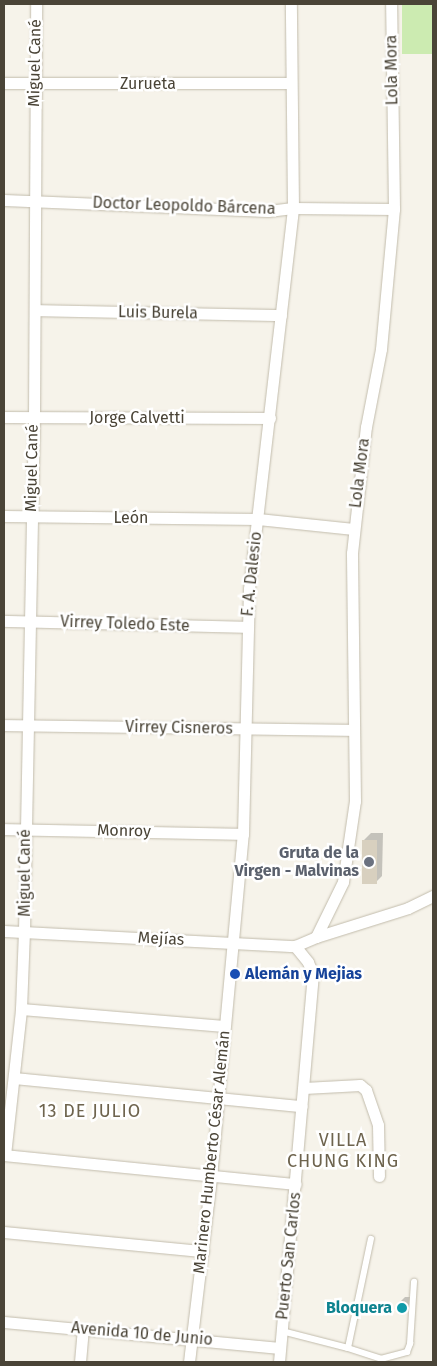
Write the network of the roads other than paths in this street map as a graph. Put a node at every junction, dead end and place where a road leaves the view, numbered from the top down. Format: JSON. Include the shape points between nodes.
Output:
{"nodes":[{"id":1,"x":36,"y":4,"type":"edge"},
{"id":2,"x":291,"y":4,"type":"edge"},
{"id":3,"x":391,"y":4,"type":"edge"},
{"id":4,"x":291,"y":83,"type":"junction"},
{"id":5,"x":4,"y":84,"type":"edge"},
{"id":6,"x":34,"y":84,"type":"junction"},
{"id":7,"x":4,"y":200,"type":"edge"},
{"id":8,"x":36,"y":200,"type":"junction"},
{"id":9,"x":293,"y":208,"type":"junction"},
{"id":10,"x":394,"y":209,"type":"junction"},
{"id":11,"x":35,"y":310,"type":"junction"},
{"id":12,"x":281,"y":315,"type":"junction"},
{"id":13,"x":4,"y":417,"type":"edge"},
{"id":14,"x":34,"y":418,"type":"junction"},
{"id":15,"x":270,"y":418,"type":"junction"},
{"id":16,"x":4,"y":516,"type":"edge"},
{"id":17,"x":31,"y":517,"type":"junction"},
{"id":18,"x":258,"y":518,"type":"junction"},
{"id":19,"x":354,"y":529,"type":"junction"},
{"id":20,"x":4,"y":621,"type":"edge"},
{"id":21,"x":29,"y":621,"type":"junction"},
{"id":22,"x":247,"y":627,"type":"junction"},
{"id":23,"x":4,"y":725,"type":"edge"},
{"id":24,"x":27,"y":726,"type":"junction"},
{"id":25,"x":245,"y":728,"type":"junction"},
{"id":26,"x":354,"y":730,"type":"junction"},
{"id":27,"x":4,"y":829,"type":"edge"},
{"id":28,"x":25,"y":829,"type":"junction"},
{"id":29,"x":244,"y":834,"type":"junction"},
{"id":30,"x":433,"y":896,"type":"edge"},
{"id":31,"x":4,"y":931,"type":"edge"},
{"id":32,"x":24,"y":932,"type":"junction"},
{"id":33,"x":316,"y":937,"type":"junction"},
{"id":34,"x":234,"y":943,"type":"junction"},
{"id":35,"x":295,"y":946,"type":"junction"},
{"id":36,"x":21,"y":1009,"type":"junction"},
{"id":37,"x":224,"y":1026,"type":"junction"},
{"id":38,"x":14,"y":1078,"type":"junction"},
{"id":39,"x":304,"y":1088,"type":"junction"},
{"id":40,"x":218,"y":1096,"type":"junction"},
{"id":41,"x":302,"y":1106,"type":"junction"},
{"id":42,"x":4,"y":1155,"type":"edge"},
{"id":43,"x":379,"y":1176,"type":"dead end"},
{"id":44,"x":211,"y":1177,"type":"junction"},
{"id":45,"x":296,"y":1184,"type":"junction"},
{"id":46,"x":4,"y":1232,"type":"edge"},
{"id":47,"x":371,"y":1239,"type":"dead end"},
{"id":48,"x":203,"y":1251,"type":"junction"},
{"id":49,"x":414,"y":1282,"type":"dead end"},
{"id":50,"x":4,"y":1322,"type":"edge"},
{"id":51,"x":83,"y":1330,"type":"junction"},
{"id":52,"x":282,"y":1331,"type":"junction"},
{"id":53,"x":192,"y":1338,"type":"junction"},
{"id":54,"x":280,"y":1348,"type":"junction"},
{"id":55,"x":348,"y":1348,"type":"junction"},
{"id":56,"x":80,"y":1362,"type":"edge"},
{"id":57,"x":189,"y":1362,"type":"edge"},
{"id":58,"x":279,"y":1362,"type":"edge"}],
"edges":[{"from":1,"to":6,"type":"street","name":"Miguel Cané"},
{"from":2,"to":4,"type":"street","name":"F. A. Dalesio"},
{"from":3,"to":10,"type":"street","name":"Lola Mora"},
{"from":4,"to":6,"type":"street","name":"Zurueta"},
{"from":4,"to":9,"type":"street","name":"F. A. Dalesio"},
{"from":5,"to":6,"type":"street","name":"Zurueta"},
{"from":6,"to":8,"type":"street","name":"Miguel Cané"},
{"from":7,"to":8,"type":"street","name":"Doctor Leopoldo Bárcena"},
{"from":8,"to":9,"type":"street","name":"Doctor Leopoldo Bárcena","via":[[268,211]]},
{"from":8,"to":11,"type":"street","name":"Miguel Cané"},
{"from":9,"to":10,"type":"street","name":"Doctor Leopoldo Bárcena"},
{"from":9,"to":12,"type":"street","name":"F. A. Dalesio"},
{"from":10,"to":19,"type":"street","name":"Lola Mora","via":[[381,349],[366,427]]},
{"from":11,"to":12,"type":"street","name":"Luis Burela"},
{"from":11,"to":14,"type":"street","name":"Miguel Cané"},
{"from":12,"to":15,"type":"street","name":"F. A. Dalesio"},
{"from":13,"to":14,"type":"street","name":"Jorge Calvetti"},
{"from":14,"to":15,"type":"street","name":"Jorge Calvetti"},
{"from":14,"to":17,"type":"street","name":"Miguel Cané"},
{"from":15,"to":18,"type":"street","name":"F. A. Dalesio"},
{"from":16,"to":17,"type":"street","name":"León"},
{"from":17,"to":18,"type":"street","name":"León"},
{"from":17,"to":21,"type":"street","name":"Miguel Cané"},
{"from":18,"to":19,"type":"street","name":"León"},
{"from":18,"to":22,"type":"street","name":"F. A. Dalesio"},
{"from":19,"to":26,"type":"street","name":"Lola Mora"},
{"from":20,"to":21,"type":"street","name":"Virrey Toledo Este"},
{"from":21,"to":22,"type":"street","name":"Virrey Toledo Este"},
{"from":21,"to":24,"type":"street","name":"Miguel Cané"},
{"from":22,"to":25,"type":"street","name":"F. A. Dalesio"},
{"from":23,"to":24,"type":"street","name":"Virrey Cisneros"},
{"from":24,"to":25,"type":"street","name":"Virrey Cisneros"},
{"from":24,"to":28,"type":"street","name":"Miguel Cané"},
{"from":25,"to":26,"type":"street","name":"Virrey Cisneros"},
{"from":25,"to":29,"type":"street","name":"F. A. Dalesio"},
{"from":26,"to":33,"type":"street","name":"Lola Mora","via":[[355,801],[349,851],[343,882]]},
{"from":27,"to":28,"type":"street","name":"Monroy"},
{"from":28,"to":29,"type":"street","name":"Monroy"},
{"from":28,"to":32,"type":"street","name":"Miguel Cané"},
{"from":29,"to":34,"type":"street","name":"F. A. Dalesio"},
{"from":30,"to":33,"type":"street","name":"Mejías","via":[[395,912]]},
{"from":31,"to":32,"type":"street","name":"Mejías"},
{"from":32,"to":34,"type":"street","name":"Mejías"},
{"from":32,"to":36,"type":"street","name":"Miguel Cané"},
{"from":33,"to":35,"type":"street","name":"Mejías"},
{"from":34,"to":35,"type":"street","name":"Mejías"},
{"from":34,"to":37,"type":"street","name":"Marinero Humberto César Alemán"},
{"from":35,"to":39,"type":"street","name":"Puerto San Carlos","via":[[313,974]]},
{"from":36,"to":37,"type":"street"},
{"from":36,"to":38,"type":"street","name":"Miguel Cané"},
{"from":37,"to":40,"type":"street","name":"Marinero Humberto César Alemán"},
{"from":38,"to":40,"type":"street"},
{"from":38,"to":42,"type":"street","name":"Miguel Cané"},
{"from":39,"to":41,"type":"street","name":"Puerto San Carlos"},
{"from":39,"to":43,"type":"street","via":[[360,1085],[366,1090],[378,1126]]},
{"from":40,"to":41,"type":"street"},
{"from":40,"to":44,"type":"street","name":"Marinero Humberto César Alemán"},
{"from":41,"to":45,"type":"street","name":"Puerto San Carlos"},
{"from":42,"to":44,"type":"street"},
{"from":44,"to":45,"type":"street"},
{"from":44,"to":48,"type":"street","name":"Marinero Humberto César Alemán"},
{"from":45,"to":52,"type":"street","name":"Puerto San Carlos"},
{"from":46,"to":48,"type":"street"},
{"from":47,"to":55,"type":"lane"},
{"from":48,"to":53,"type":"street","name":"Marinero Humberto César Alemán"},
{"from":49,"to":55,"type":"lane","via":[[407,1352],[382,1359]]},
{"from":50,"to":51,"type":"street","name":"Avenida 10 de Junio"},
{"from":51,"to":53,"type":"street","name":"Avenida 10 de Junio"},
{"from":51,"to":56,"type":"street"},
{"from":52,"to":54,"type":"street","name":"Puerto San Carlos"},
{"from":52,"to":55,"type":"lane"},
{"from":53,"to":54,"type":"street","name":"Avenida 10 de Junio"},
{"from":53,"to":57,"type":"street","name":"Marinero Humberto César Alemán"},
{"from":54,"to":58,"type":"street","name":"Puerto San Carlos"}]}
